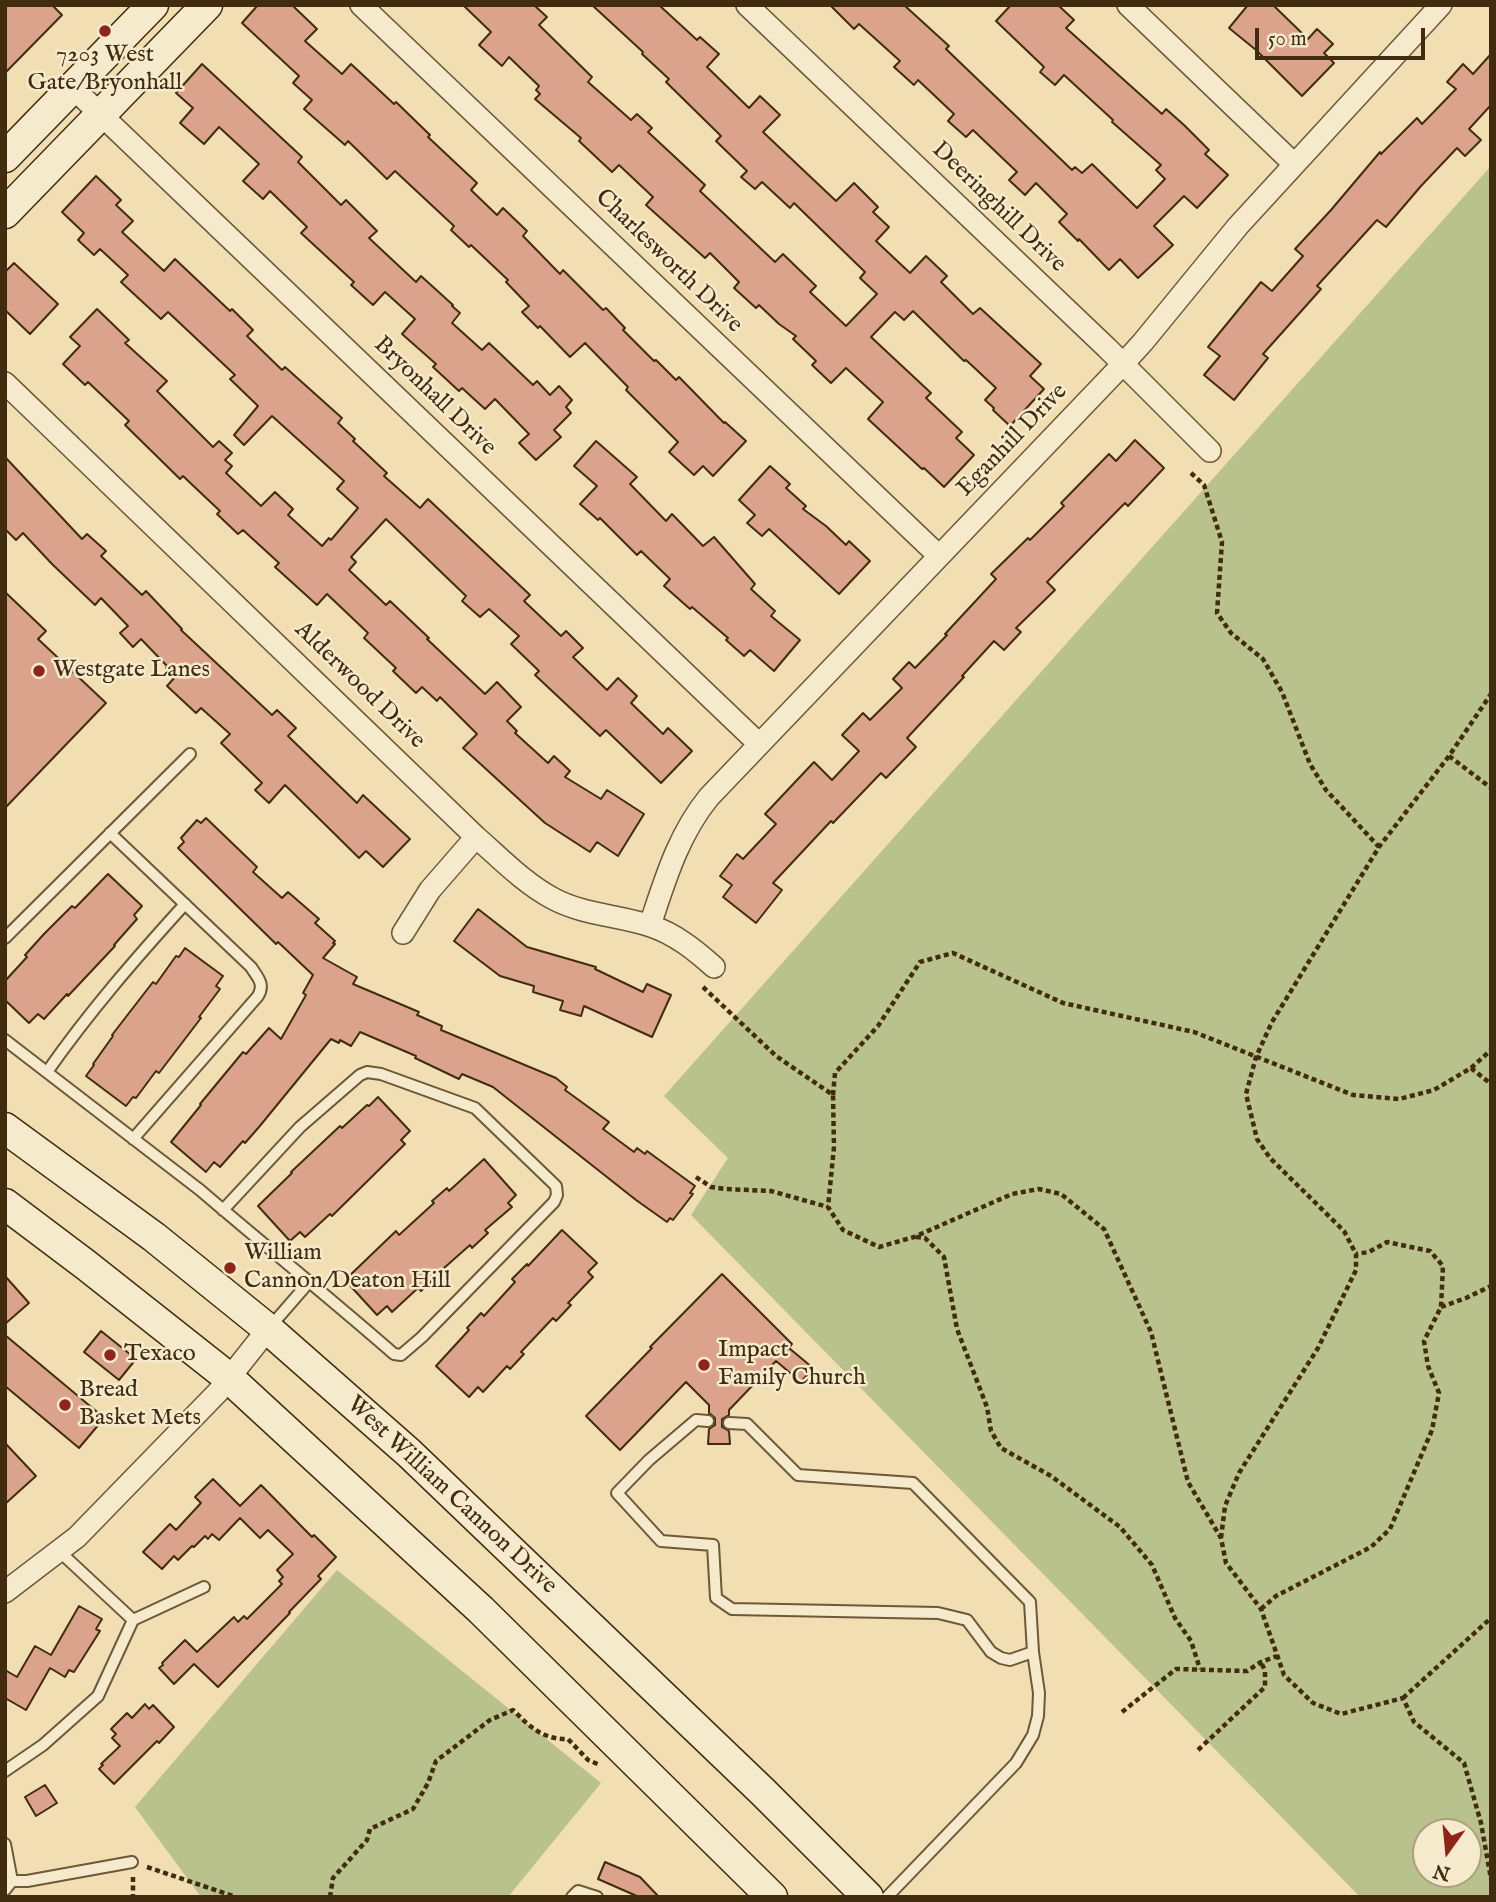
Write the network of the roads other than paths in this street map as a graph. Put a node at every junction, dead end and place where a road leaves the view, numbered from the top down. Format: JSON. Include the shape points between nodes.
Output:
{"nodes":[{"id":1,"x":153,"y":5,"type":"edge"},
{"id":2,"x":208,"y":5,"type":"edge"},
{"id":3,"x":360,"y":5,"type":"edge"},
{"id":4,"x":747,"y":5,"type":"edge"},
{"id":5,"x":1128,"y":5,"type":"edge"},
{"id":6,"x":1441,"y":5,"type":"edge"},
{"id":7,"x":73,"y":88,"type":"junction"},
{"id":8,"x":101,"y":114,"type":"junction"},
{"id":9,"x":5,"y":157,"type":"edge"},
{"id":10,"x":1294,"y":164,"type":"junction"},
{"id":11,"x":5,"y":213,"type":"edge"},
{"id":12,"x":1123,"y":364,"type":"junction"},
{"id":13,"x":5,"y":383,"type":"edge"},
{"id":14,"x":1210,"y":451,"type":"dead end"},
{"id":15,"x":939,"y":556,"type":"junction"},
{"id":16,"x":759,"y":744,"type":"junction"},
{"id":17,"x":190,"y":754,"type":"dead end"},
{"id":18,"x":110,"y":833,"type":"junction"},
{"id":19,"x":477,"y":837,"type":"junction"},
{"id":20,"x":185,"y":904,"type":"junction"},
{"id":21,"x":650,"y":925,"type":"junction"},
{"id":22,"x":403,"y":933,"type":"dead end"},
{"id":23,"x":5,"y":938,"type":"edge"},
{"id":24,"x":714,"y":967,"type":"dead end"},
{"id":25,"x":5,"y":1040,"type":"edge"},
{"id":26,"x":47,"y":1072,"type":"junction"},
{"id":27,"x":5,"y":1128,"type":"edge"},
{"id":28,"x":133,"y":1139,"type":"junction"},
{"id":29,"x":5,"y":1204,"type":"edge"},
{"id":30,"x":223,"y":1210,"type":"junction"},
{"id":31,"x":310,"y":1282,"type":"junction"},
{"id":32,"x":268,"y":1329,"type":"junction"},
{"id":33,"x":229,"y":1378,"type":"junction"},
{"id":34,"x":708,"y":1421,"type":"dead end"},
{"id":35,"x":729,"y":1423,"type":"dead end"},
{"id":36,"x":59,"y":1551,"type":"junction"},
{"id":37,"x":204,"y":1587,"type":"dead end"},
{"id":38,"x":5,"y":1592,"type":"edge"},
{"id":39,"x":133,"y":1620,"type":"junction"},
{"id":40,"x":1033,"y":1652,"type":"junction"},
{"id":41,"x":5,"y":1771,"type":"edge"},
{"id":42,"x":5,"y":1844,"type":"edge"},
{"id":43,"x":132,"y":1862,"type":"road end"},
{"id":44,"x":8,"y":1886,"type":"edge"},
{"id":45,"x":572,"y":1897,"type":"edge"},
{"id":46,"x":597,"y":1897,"type":"edge"},
{"id":47,"x":772,"y":1897,"type":"edge"},
{"id":48,"x":869,"y":1897,"type":"edge"},
{"id":49,"x":887,"y":1897,"type":"edge"}],
"edges":[{"from":1,"to":7,"type":"main road"},
{"from":2,"to":8,"type":"main road"},
{"from":3,"to":15,"type":"street","name":"Charlesworth Drive"},
{"from":4,"to":12,"type":"street","name":"Deeringhill Drive"},
{"from":5,"to":10,"type":"street"},
{"from":6,"to":10,"type":"street","name":"Eganhill Drive"},
{"from":7,"to":8,"type":"street","name":"Bryonhall Drive"},
{"from":7,"to":9,"type":"main road"},
{"from":8,"to":11,"type":"main road"},
{"from":8,"to":16,"type":"street","name":"Bryonhall Drive"},
{"from":10,"to":12,"type":"street","name":"Eganhill Drive"},
{"from":12,"to":14,"type":"street","name":"Deeringhill Drive"},
{"from":12,"to":15,"type":"street","name":"Eganhill Drive"},
{"from":13,"to":19,"type":"street","name":"Alderwood Drive"},
{"from":15,"to":16,"type":"street","name":"Eganhill Drive"},
{"from":16,"to":21,"type":"street","name":"Eganhill Drive","via":[[694,815],[674,854]]},
{"from":17,"to":18,"type":"lane"},
{"from":18,"to":20,"type":"lane"},
{"from":18,"to":23,"type":"lane"},
{"from":19,"to":21,"type":"street","name":"Alderwood Drive","via":[[552,898],[574,908]]},
{"from":19,"to":22,"type":"street","via":[[430,890]]},
{"from":20,"to":26,"type":"lane","via":[[117,979]]},
{"from":20,"to":28,"type":"lane","via":[[251,967],[262,990]]},
{"from":21,"to":24,"type":"street","name":"Alderwood Drive","via":[[690,946]]},
{"from":25,"to":26,"type":"lane"},
{"from":26,"to":28,"type":"lane"},
{"from":27,"to":32,"type":"main road","name":"West William Cannon Drive","via":[[154,1237]]},
{"from":28,"to":30,"type":"lane"},
{"from":29,"to":33,"type":"main road"},
{"from":30,"to":31,"type":"lane"},
{"from":30,"to":31,"type":"lane","via":[[300,1127],[367,1072],[475,1108],[556,1186],[554,1202],[401,1355],[394,1354]]},
{"from":31,"to":32,"type":"lane"},
{"from":32,"to":33,"type":"street"},
{"from":32,"to":48,"type":"main road","name":"West William Cannon Drive","via":[[409,1453]]},
{"from":33,"to":36,"type":"street"},
{"from":33,"to":47,"type":"main road","via":[[481,1610]]},
{"from":34,"to":40,"type":"lane","via":[[696,1420],[617,1493],[661,1541],[713,1545],[716,1598],[732,1609],[938,1613],[967,1620],[1000,1658],[1010,1660]]},
{"from":35,"to":40,"type":"lane","via":[[747,1424],[798,1475],[913,1483],[1030,1601]]},
{"from":36,"to":38,"type":"street"},
{"from":36,"to":39,"type":"lane"},
{"from":37,"to":39,"type":"lane"},
{"from":39,"to":41,"type":"lane","via":[[98,1696],[43,1745]]},
{"from":40,"to":49,"type":"lane","via":[[1038,1716],[1025,1750]]},
{"from":42,"to":44,"type":"lane"},
{"from":43,"to":44,"type":"lane"},
{"from":45,"to":46,"type":"lane","via":[[578,1891]]}]}
